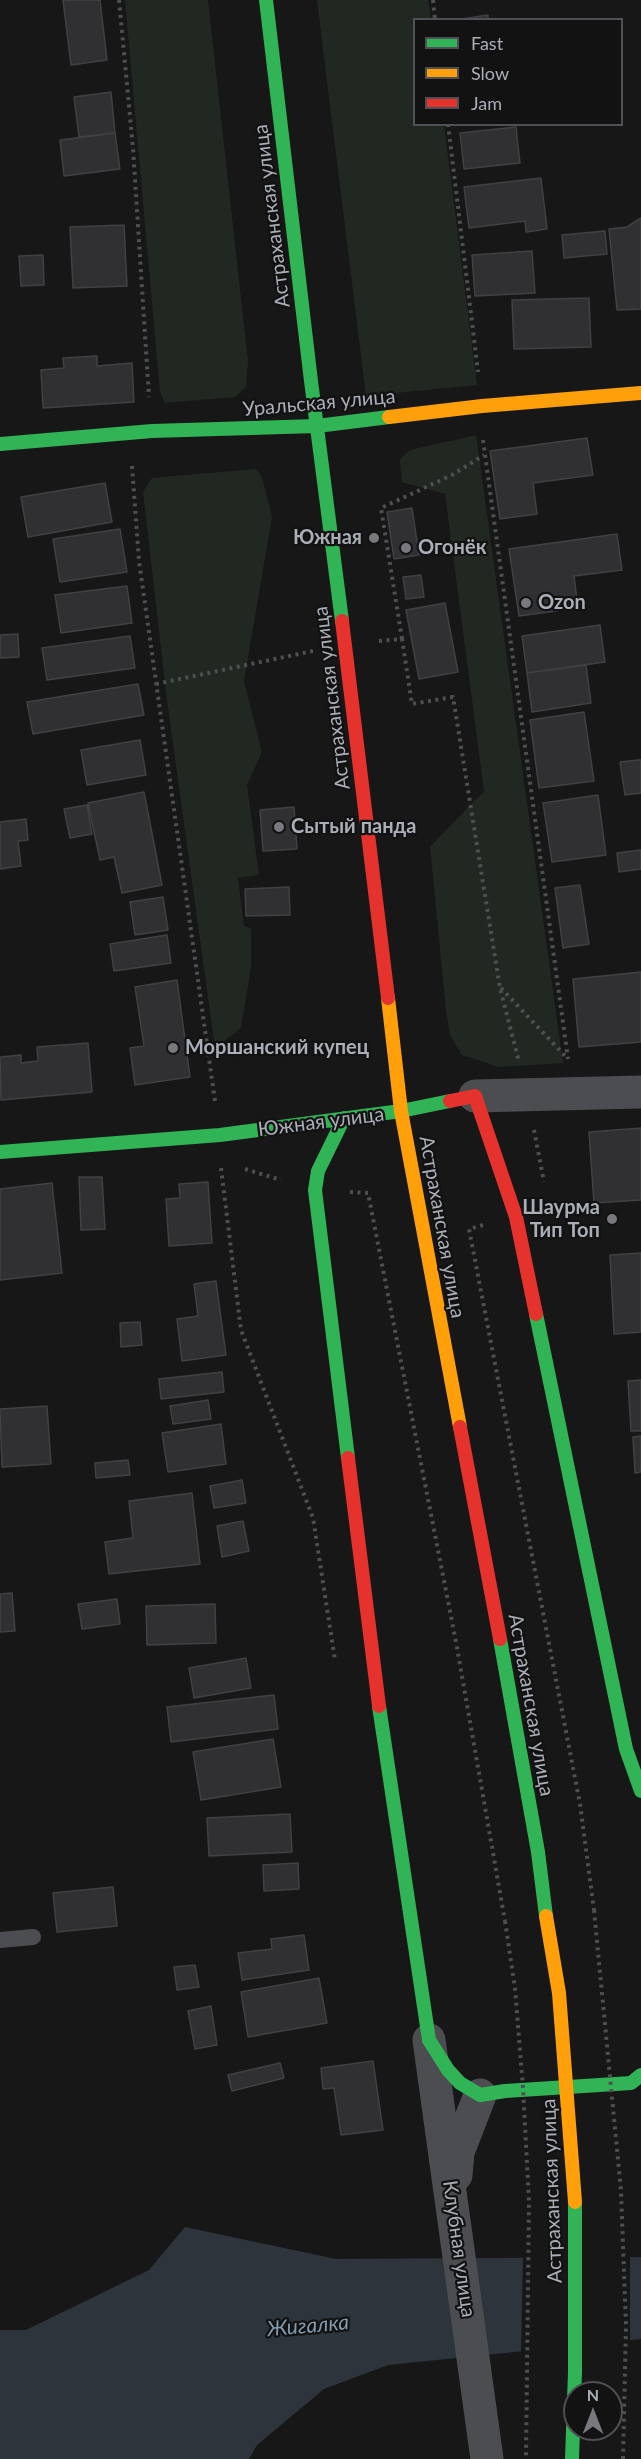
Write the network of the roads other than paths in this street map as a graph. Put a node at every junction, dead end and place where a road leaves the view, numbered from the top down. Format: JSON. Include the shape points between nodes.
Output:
{"nodes":[{"id":1,"x":266,"y":0,"type":"edge"},
{"id":2,"x":641,"y":393,"type":"edge"},
{"id":3,"x":317,"y":426,"type":"junction"},
{"id":4,"x":0,"y":444,"type":"edge"},
{"id":5,"x":641,"y":1092,"type":"edge"},
{"id":6,"x":475,"y":1096,"type":"junction"},
{"id":7,"x":401,"y":1111,"type":"junction"},
{"id":8,"x":344,"y":1118,"type":"junction"},
{"id":9,"x":0,"y":1152,"type":"edge"},
{"id":10,"x":641,"y":1791,"type":"edge"},
{"id":11,"x":33,"y":1937,"type":"dead end"},
{"id":12,"x":0,"y":1940,"type":"edge"},
{"id":13,"x":429,"y":2040,"type":"junction"},
{"id":14,"x":641,"y":2075,"type":"edge"},
{"id":15,"x":480,"y":2096,"type":"junction"},
{"id":16,"x":453,"y":2209,"type":"junction"},
{"id":17,"x":486,"y":2448,"type":"edge"},
{"id":18,"x":572,"y":2459,"type":"edge"}],
"edges":[{"from":1,"to":3,"type":"street","name":"Астраханская улица"},
{"from":2,"to":3,"type":"street","name":"Уральская улица","via":[[482,406]]},
{"from":3,"to":4,"type":"street","name":"Уральская улица","via":[[152,431]]},
{"from":3,"to":7,"type":"street","name":"Астраханская улица"},
{"from":5,"to":6,"type":"street","name":"Южная улица"},
{"from":6,"to":7,"type":"street","name":"Южная улица"},
{"from":6,"to":10,"type":"street","via":[[516,1217],[626,1749]]},
{"from":7,"to":8,"type":"street","name":"Южная улица"},
{"from":7,"to":18,"type":"street","name":"Астраханская улица","bridge":true,"via":[[493,1600],[559,1993],[575,2198]]},
{"from":8,"to":9,"type":"street","name":"Южная улица","via":[[220,1135]]},
{"from":8,"to":13,"type":"street","via":[[318,1170],[315,1190],[384,1743]]},
{"from":11,"to":12,"type":"lane"},
{"from":13,"to":15,"type":"street","via":[[447,2070]]},
{"from":13,"to":16,"type":"street","name":"Клубная улица"},
{"from":14,"to":15,"type":"street","via":[[631,2083]]},
{"from":15,"to":16,"type":"street","via":[[458,2152]]},
{"from":16,"to":17,"type":"street","name":"Клубная улица"}]}
